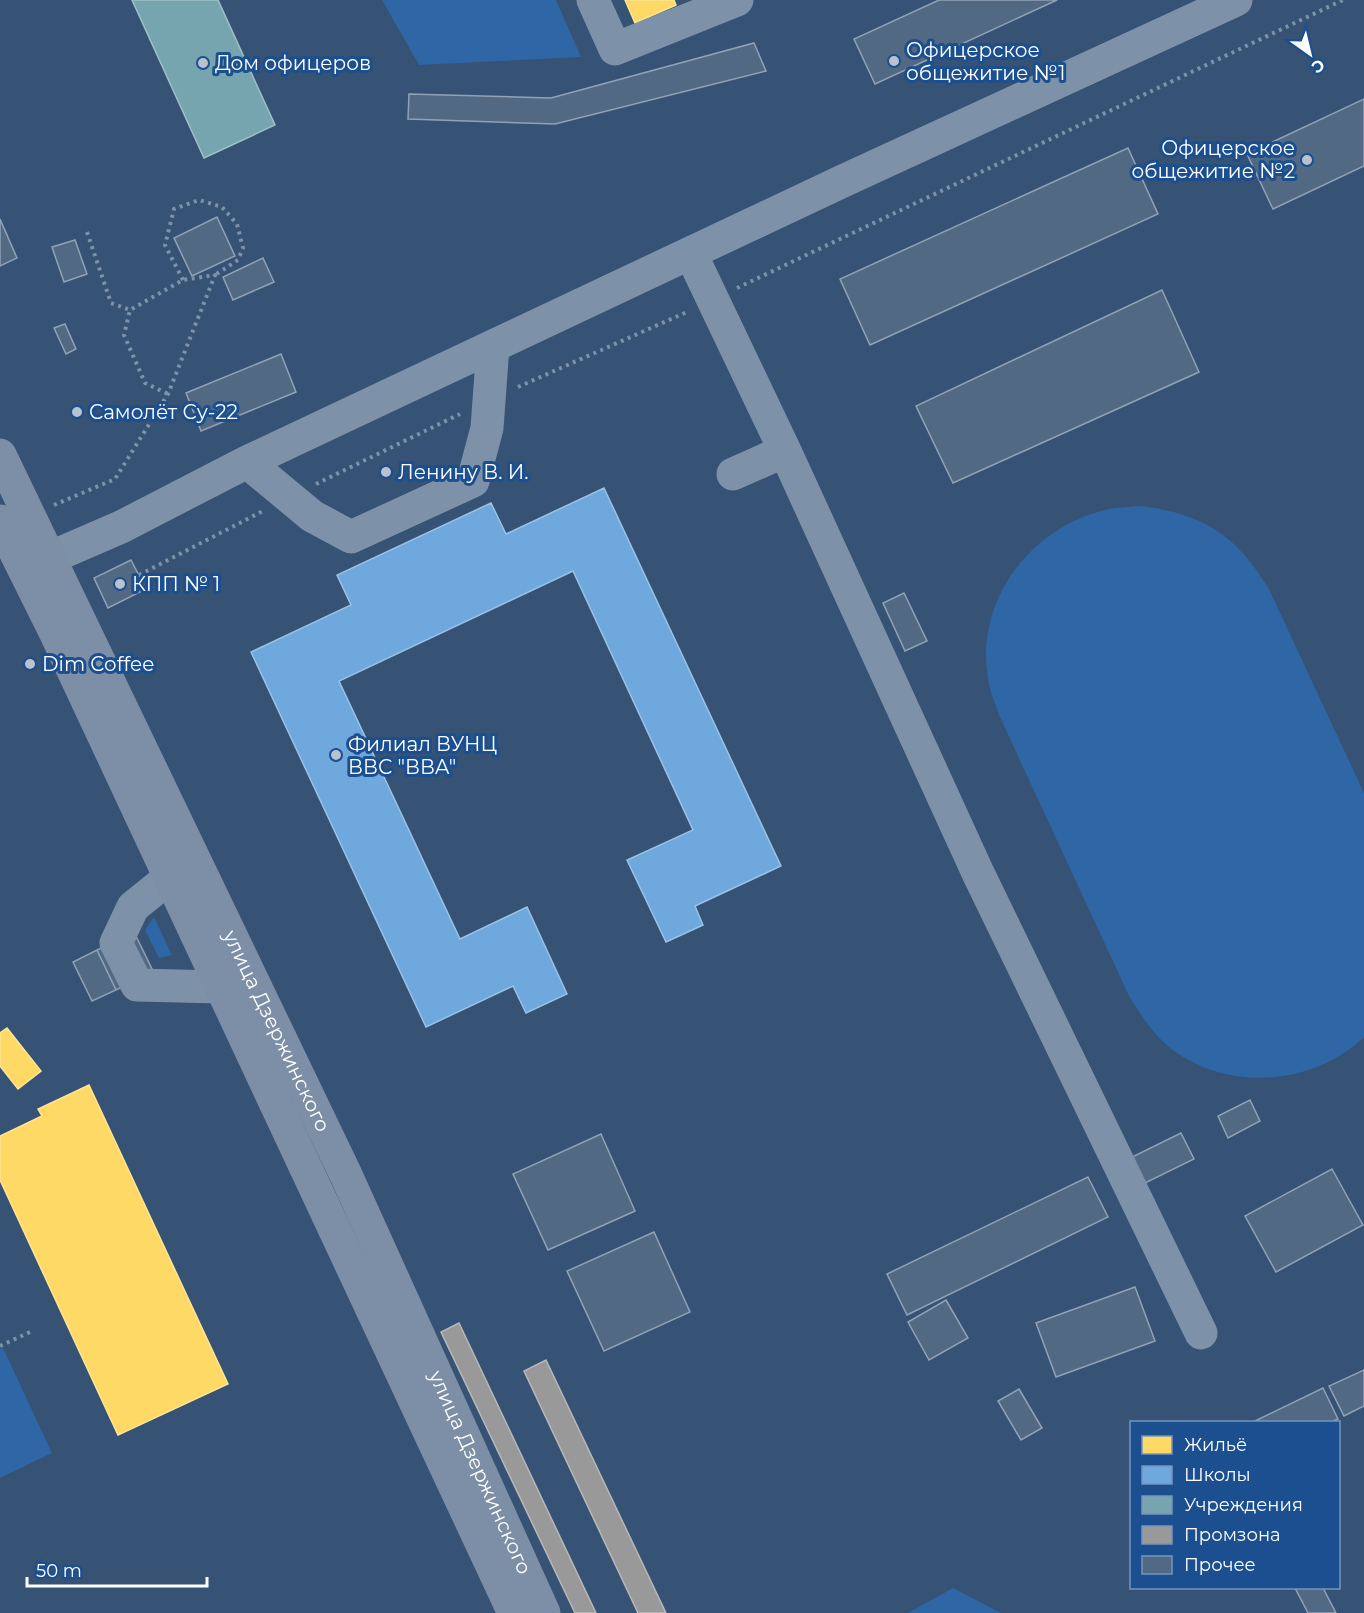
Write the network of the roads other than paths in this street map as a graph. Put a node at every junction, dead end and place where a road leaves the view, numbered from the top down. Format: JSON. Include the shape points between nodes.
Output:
{"nodes":[{"id":1,"x":593,"y":0,"type":"edge"},
{"id":2,"x":737,"y":0,"type":"edge"},
{"id":3,"x":1236,"y":0,"type":"edge"},
{"id":4,"x":691,"y":254,"type":"junction"},
{"id":5,"x":493,"y":346,"type":"junction"},
{"id":6,"x":785,"y":451,"type":"junction"},
{"id":7,"x":1,"y":460,"type":"edge"},
{"id":8,"x":247,"y":462,"type":"junction"},
{"id":9,"x":733,"y":474,"type":"dead end"},
{"id":10,"x":0,"y":521,"type":"edge"},
{"id":11,"x":36,"y":564,"type":"junction"},
{"id":12,"x":169,"y":878,"type":"junction"},
{"id":13,"x":220,"y":987,"type":"junction"},
{"id":14,"x":346,"y":1175,"type":"junction"},
{"id":15,"x":316,"y":1191,"type":"junction"},
{"id":16,"x":1201,"y":1333,"type":"dead end"},
{"id":17,"x":514,"y":1613,"type":"edge"},
{"id":18,"x":544,"y":1613,"type":"edge"}],
"edges":[{"from":1,"to":2,"type":"street","via":[[615,49]]},
{"from":3,"to":4,"type":"street"},
{"from":4,"to":5,"type":"street"},
{"from":4,"to":6,"type":"street"},
{"from":5,"to":8,"type":"street"},
{"from":5,"to":8,"type":"street","via":[[488,428],[473,481],[351,537],[312,516]]},
{"from":6,"to":9,"type":"street"},
{"from":6,"to":16,"type":"street","via":[[978,873]]},
{"from":7,"to":11,"type":"main road","name":"улица Дзержинского"},
{"from":8,"to":11,"type":"street","via":[[121,527]]},
{"from":10,"to":11,"type":"main road","name":"улица Дзержинского"},
{"from":11,"to":12,"type":"main road","name":"улица Дзержинского"},
{"from":11,"to":14,"type":"main road","name":"улица Дзержинского"},
{"from":12,"to":13,"type":"main road","name":"улица Дзержинского"},
{"from":12,"to":13,"type":"street","via":[[133,907],[116,943],[137,985]]},
{"from":13,"to":15,"type":"main road","name":"улица Дзержинского"},
{"from":14,"to":15,"type":"street"},
{"from":14,"to":18,"type":"main road","name":"улица Дзержинского"},
{"from":15,"to":17,"type":"main road","name":"улица Дзержинского"}]}
